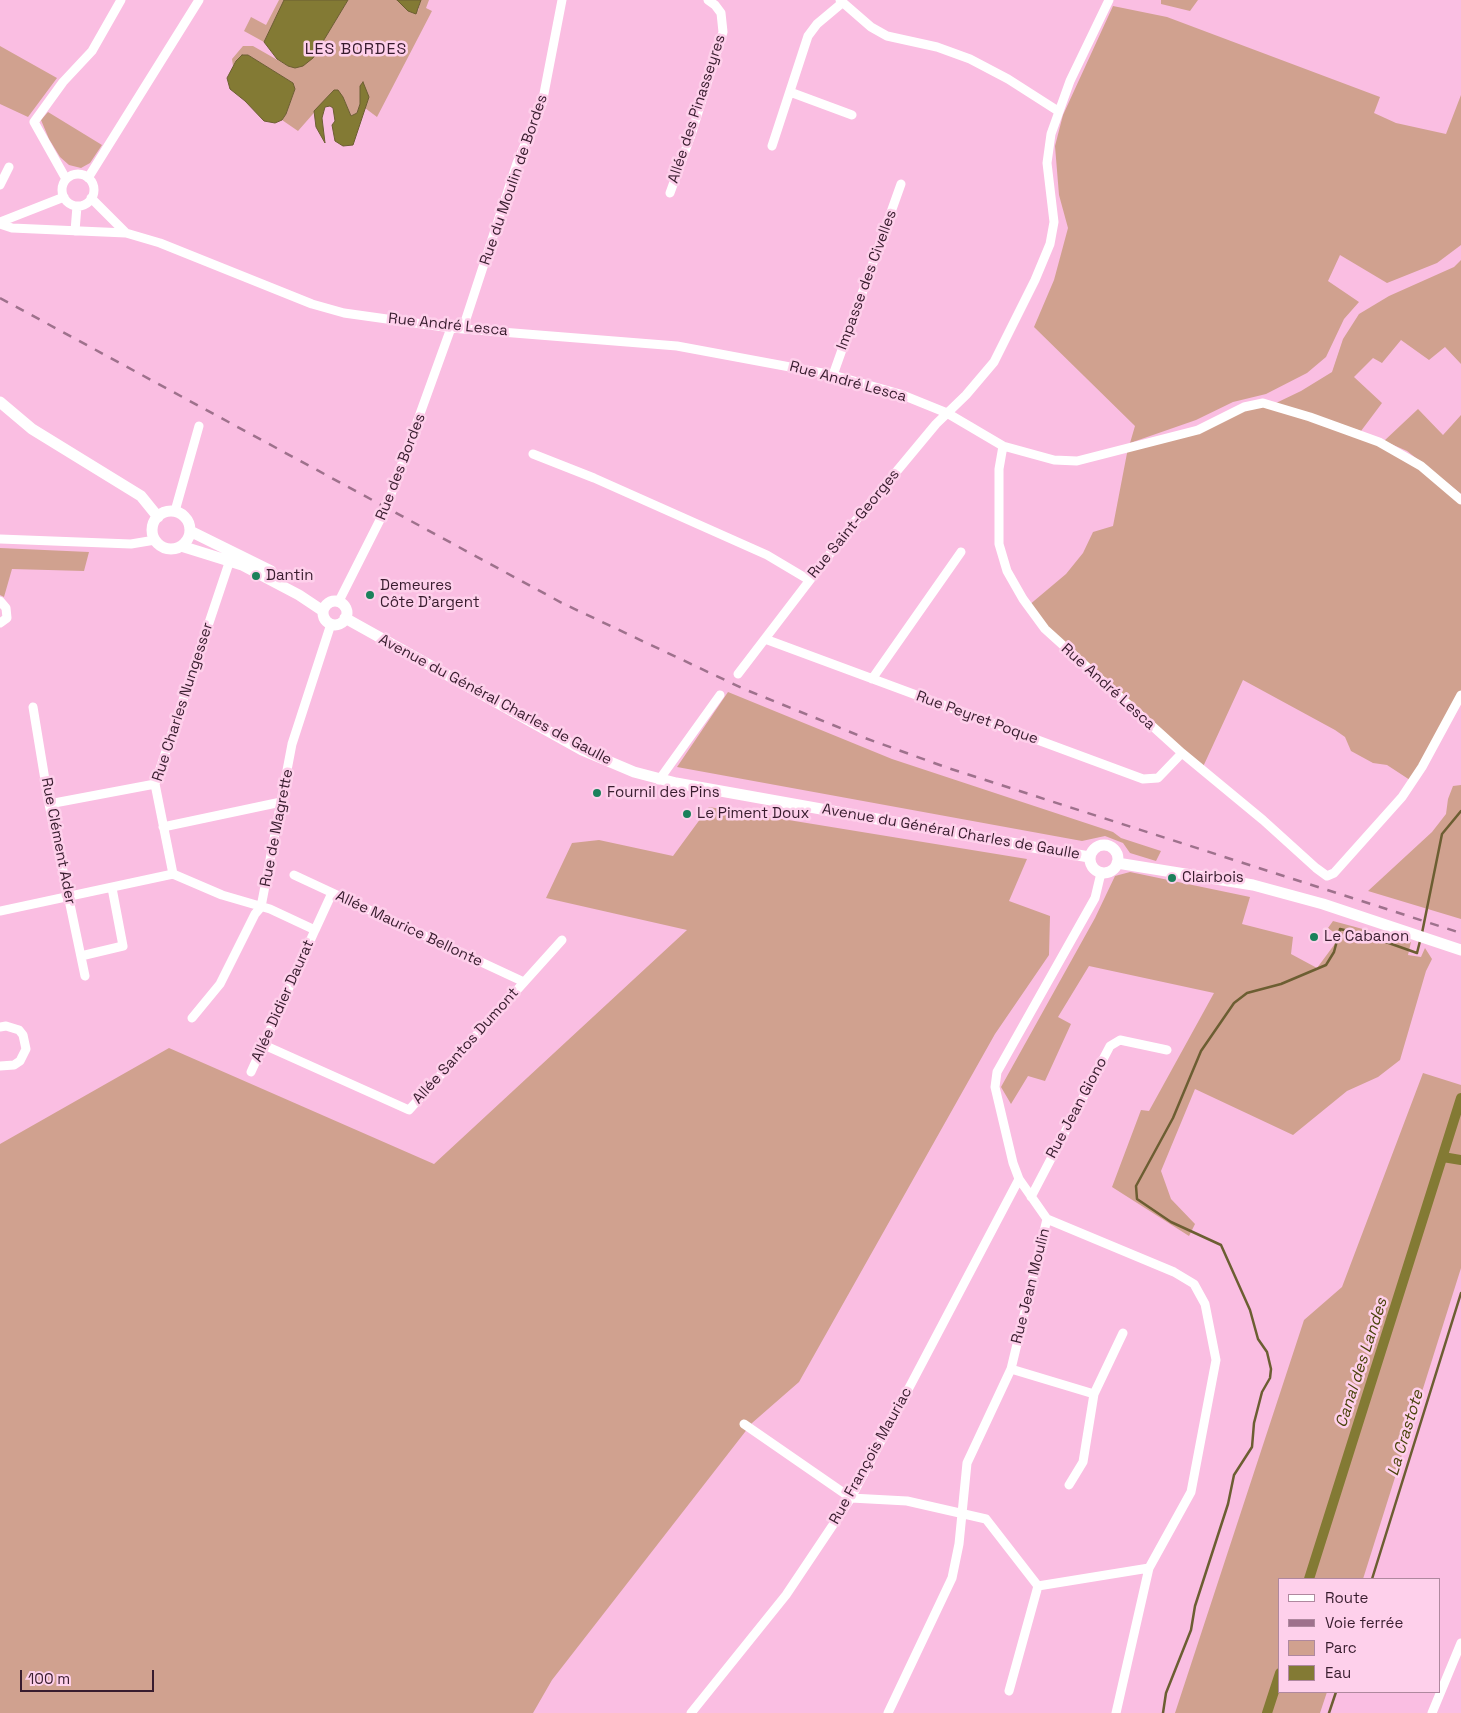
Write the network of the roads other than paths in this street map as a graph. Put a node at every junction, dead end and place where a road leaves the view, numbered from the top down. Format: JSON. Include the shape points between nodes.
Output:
{"nodes":[{"id":1,"x":121,"y":0,"type":"edge"},
{"id":2,"x":200,"y":0,"type":"edge"},
{"id":3,"x":562,"y":0,"type":"edge"},
{"id":4,"x":708,"y":0,"type":"edge"},
{"id":5,"x":1109,"y":0,"type":"edge"},
{"id":6,"x":841,"y":1,"type":"edge"},
{"id":7,"x":790,"y":92,"type":"junction"},
{"id":8,"x":1058,"y":111,"type":"junction"},
{"id":9,"x":852,"y":115,"type":"dead end"},
{"id":10,"x":772,"y":146,"type":"dead end"},
{"id":11,"x":9,"y":167,"type":"dead end"},
{"id":12,"x":88,"y":178,"type":"junction"},
{"id":13,"x":66,"y":179,"type":"junction"},
{"id":14,"x":901,"y":184,"type":"dead end"},
{"id":15,"x":0,"y":185,"type":"edge"},
{"id":16,"x":670,"y":193,"type":"dead end"},
{"id":17,"x":64,"y":197,"type":"junction"},
{"id":18,"x":91,"y":198,"type":"junction"},
{"id":19,"x":77,"y":206,"type":"junction"},
{"id":20,"x":0,"y":223,"type":"edge"},
{"id":21,"x":75,"y":231,"type":"junction"},
{"id":22,"x":126,"y":233,"type":"junction"},
{"id":23,"x":451,"y":328,"type":"junction"},
{"id":24,"x":463,"y":328,"type":"junction"},
{"id":25,"x":833,"y":375,"type":"junction"},
{"id":26,"x":0,"y":402,"type":"edge"},
{"id":27,"x":947,"y":413,"type":"junction"},
{"id":28,"x":199,"y":426,"type":"dead end"},
{"id":29,"x":1003,"y":446,"type":"junction"},
{"id":30,"x":533,"y":454,"type":"dead end"},
{"id":31,"x":1461,"y":500,"type":"edge"},
{"id":32,"x":175,"y":511,"type":"junction"},
{"id":33,"x":158,"y":517,"type":"junction"},
{"id":34,"x":190,"y":531,"type":"junction"},
{"id":35,"x":0,"y":539,"type":"edge"},
{"id":36,"x":155,"y":540,"type":"junction"},
{"id":37,"x":181,"y":546,"type":"junction"},
{"id":38,"x":961,"y":552,"type":"dead end"},
{"id":39,"x":230,"y":560,"type":"junction"},
{"id":40,"x":809,"y":580,"type":"junction"},
{"id":41,"x":0,"y":601,"type":"edge"},
{"id":42,"x":339,"y":601,"type":"junction"},
{"id":43,"x":324,"y":607,"type":"junction"},
{"id":44,"x":346,"y":618,"type":"junction"},
{"id":45,"x":0,"y":623,"type":"edge"},
{"id":46,"x":331,"y":624,"type":"junction"},
{"id":47,"x":765,"y":640,"type":"junction"},
{"id":48,"x":738,"y":674,"type":"dead end"},
{"id":49,"x":872,"y":679,"type":"junction"},
{"id":50,"x":720,"y":695,"type":"dead end"},
{"id":51,"x":1461,"y":695,"type":"edge"},
{"id":52,"x":33,"y":707,"type":"dead end"},
{"id":53,"x":1182,"y":753,"type":"junction"},
{"id":54,"x":659,"y":780,"type":"junction"},
{"id":55,"x":155,"y":784,"type":"junction"},
{"id":56,"x":281,"y":802,"type":"junction"},
{"id":57,"x":49,"y":804,"type":"junction"},
{"id":58,"x":163,"y":827,"type":"junction"},
{"id":59,"x":1089,"y":857,"type":"junction"},
{"id":60,"x":1117,"y":863,"type":"junction"},
{"id":61,"x":1101,"y":873,"type":"junction"},
{"id":62,"x":173,"y":874,"type":"junction"},
{"id":63,"x":294,"y":875,"type":"dead end"},
{"id":64,"x":112,"y":888,"type":"junction"},
{"id":65,"x":332,"y":893,"type":"junction"},
{"id":66,"x":68,"y":897,"type":"junction"},
{"id":67,"x":261,"y":907,"type":"junction"},
{"id":68,"x":0,"y":911,"type":"edge"},
{"id":69,"x":315,"y":930,"type":"junction"},
{"id":70,"x":562,"y":940,"type":"dead end"},
{"id":71,"x":1461,"y":950,"type":"edge"},
{"id":72,"x":81,"y":956,"type":"junction"},
{"id":73,"x":84,"y":976,"type":"dead end"},
{"id":74,"x":524,"y":982,"type":"junction"},
{"id":75,"x":192,"y":1018,"type":"dead end"},
{"id":76,"x":0,"y":1027,"type":"edge"},
{"id":77,"x":264,"y":1045,"type":"junction"},
{"id":78,"x":1167,"y":1050,"type":"dead end"},
{"id":79,"x":0,"y":1066,"type":"edge"},
{"id":80,"x":251,"y":1072,"type":"dead end"},
{"id":81,"x":1019,"y":1179,"type":"junction"},
{"id":82,"x":1031,"y":1197,"type":"junction"},
{"id":83,"x":1047,"y":1220,"type":"junction"},
{"id":84,"x":1123,"y":1333,"type":"dead end"},
{"id":85,"x":1011,"y":1369,"type":"junction"},
{"id":86,"x":1094,"y":1394,"type":"junction"},
{"id":87,"x":744,"y":1424,"type":"dead end"},
{"id":88,"x":1069,"y":1485,"type":"dead end"},
{"id":89,"x":851,"y":1498,"type":"junction"},
{"id":90,"x":961,"y":1513,"type":"junction"},
{"id":91,"x":1149,"y":1568,"type":"junction"},
{"id":92,"x":1038,"y":1586,"type":"junction"},
{"id":93,"x":1461,"y":1643,"type":"edge"},
{"id":94,"x":1452,"y":1662,"type":"junction"},
{"id":95,"x":1461,"y":1667,"type":"edge"},
{"id":96,"x":1441,"y":1690,"type":"edge"},
{"id":97,"x":1009,"y":1691,"type":"dead end"},
{"id":98,"x":1440,"y":1693,"type":"edge"},
{"id":99,"x":691,"y":1713,"type":"edge"},
{"id":100,"x":888,"y":1713,"type":"edge"},
{"id":101,"x":1116,"y":1713,"type":"edge"},
{"id":102,"x":1432,"y":1713,"type":"edge"}],
"edges":[{"from":1,"to":13,"type":"street","via":[[92,51],[63,82],[34,122]]},
{"from":2,"to":12,"type":"street"},
{"from":3,"to":24,"type":"street","name":"Rue du Moulin de Bordes","via":[[542,104],[517,163]]},
{"from":4,"to":16,"type":"street","name":"Allée des Pinasseyres","via":[[721,13],[723,32]]},
{"from":5,"to":8,"type":"street","name":"Rue Saint-Georges"},
{"from":6,"to":7,"type":"street","via":[[808,36]]},
{"from":6,"to":8,"type":"street","via":[[871,27],[887,36],[937,47],[970,59]]},
{"from":7,"to":9,"type":"street"},
{"from":7,"to":10,"type":"street"},
{"from":8,"to":27,"type":"street","name":"Rue Saint-Georges","via":[[1046,163],[1054,222],[1050,244],[994,362]]},
{"from":11,"to":15,"type":"street"},
{"from":12,"to":13,"type":"street","via":[[79,174]]},
{"from":12,"to":18,"type":"street","via":[[93,185]]},
{"from":13,"to":17,"type":"street","via":[[62,188]]},
{"from":14,"to":25,"type":"street","name":"Impasse des Civelles"},
{"from":17,"to":19,"type":"street"},
{"from":17,"to":20,"type":"street","name":"Rue André Lesca"},
{"from":18,"to":19,"type":"street"},
{"from":18,"to":22,"type":"street","name":"Rue André Lesca"},
{"from":19,"to":21,"type":"street"},
{"from":20,"to":21,"type":"street","name":"Rue André Lesca","via":[[12,228]]},
{"from":21,"to":22,"type":"street","name":"Rue André Lesca"},
{"from":22,"to":23,"type":"street","name":"Rue André Lesca","via":[[160,243],[312,304],[344,313]]},
{"from":23,"to":24,"type":"street","name":"Rue André Lesca"},
{"from":23,"to":42,"type":"street","name":"Rue des Bordes","via":[[386,508]]},
{"from":24,"to":25,"type":"street","name":"Rue André Lesca","via":[[676,346]]},
{"from":25,"to":27,"type":"street","name":"Rue André Lesca","via":[[900,394]]},
{"from":26,"to":33,"type":"main road","via":[[32,429],[141,496]]},
{"from":27,"to":29,"type":"street","name":"Rue André Lesca"},
{"from":27,"to":40,"type":"street","name":"Rue Saint-Georges"},
{"from":28,"to":32,"type":"street"},
{"from":29,"to":31,"type":"street","via":[[1054,460],[1077,461],[1198,430],[1244,407],[1262,403],[1379,442],[1421,466]]},
{"from":29,"to":53,"type":"street","name":"Rue André Lesca","via":[[999,468],[999,536],[1007,572],[1045,629]]},
{"from":30,"to":40,"type":"street","via":[[767,555]]},
{"from":32,"to":33,"type":"main road"},
{"from":32,"to":34,"type":"main road","via":[[187,520]]},
{"from":33,"to":36,"type":"main road","via":[[152,528]]},
{"from":34,"to":37,"type":"main road"},
{"from":34,"to":43,"type":"main road","via":[[257,563]]},
{"from":35,"to":36,"type":"street","via":[[131,544]]},
{"from":36,"to":37,"type":"main road","via":[[164,547]]},
{"from":37,"to":39,"type":"main road"},
{"from":38,"to":49,"type":"street"},
{"from":39,"to":43,"type":"main road"},
{"from":39,"to":55,"type":"street","name":"Rue Charles Nungesser"},
{"from":40,"to":47,"type":"street","name":"Rue Saint-Georges"},
{"from":41,"to":45,"type":"street","via":[[6,608],[7,618]]},
{"from":42,"to":43,"type":"main road","via":[[332,601]]},
{"from":42,"to":44,"type":"main road","via":[[347,610]]},
{"from":43,"to":46,"type":"main road","via":[[324,617]]},
{"from":44,"to":46,"type":"main road","via":[[339,624]]},
{"from":44,"to":54,"type":"main road","name":"Avenue du Général Charles de Gaulle","via":[[582,750]]},
{"from":46,"to":56,"type":"street","name":"Rue de Magrette","via":[[295,731]]},
{"from":47,"to":48,"type":"street","name":"Rue Saint-Georges"},
{"from":47,"to":49,"type":"street","name":"Rue Peyret Poque"},
{"from":49,"to":53,"type":"street","name":"Rue Peyret Poque","via":[[1143,779],[1158,778]]},
{"from":50,"to":54,"type":"street"},
{"from":51,"to":53,"type":"street","name":"Rue André Lesca","via":[[1402,797],[1330,876],[1316,868]]},
{"from":52,"to":57,"type":"street","name":"Rue Clément Ader"},
{"from":54,"to":59,"type":"main road","name":"Avenue du Général Charles de Gaulle"},
{"from":55,"to":57,"type":"street"},
{"from":55,"to":58,"type":"street","name":"Rue Charles Nungesser"},
{"from":56,"to":58,"type":"street"},
{"from":56,"to":67,"type":"street","name":"Rue de Magrette"},
{"from":57,"to":66,"type":"street","name":"Rue Clément Ader"},
{"from":58,"to":62,"type":"street","name":"Rue Charles Nungesser"},
{"from":59,"to":60,"type":"main road","via":[[1097,846],[1106,844],[1114,849]]},
{"from":59,"to":61,"type":"main road","via":[[1091,866]]},
{"from":60,"to":61,"type":"main road","via":[[1112,870]]},
{"from":60,"to":71,"type":"main road","via":[[1253,885],[1324,904]]},
{"from":61,"to":81,"type":"street","name":"Rue Jean Moulin","via":[[1095,898],[997,1072],[996,1087],[1006,1141]]},
{"from":62,"to":64,"type":"street"},
{"from":62,"to":67,"type":"street"},
{"from":63,"to":65,"type":"street","name":"Allée Maurice Bellonte"},
{"from":64,"to":66,"type":"street"},
{"from":64,"to":72,"type":"street","via":[[123,946]]},
{"from":65,"to":69,"type":"street","name":"Allée Didier Daurat"},
{"from":65,"to":74,"type":"street","name":"Allée Maurice Bellonte"},
{"from":66,"to":68,"type":"street"},
{"from":66,"to":72,"type":"street","name":"Rue Clément Ader"},
{"from":67,"to":69,"type":"street"},
{"from":67,"to":75,"type":"street","name":"Rue de Magrette","via":[[220,984]]},
{"from":69,"to":77,"type":"street","name":"Allée Didier Daurat"},
{"from":70,"to":74,"type":"street","name":"Allée Santos Dumont"},
{"from":72,"to":73,"type":"street","name":"Rue Clément Ader"},
{"from":74,"to":77,"type":"street","name":"Allée Santos Dumont","via":[[409,1110]]},
{"from":76,"to":79,"type":"street","via":[[18,1030],[26,1042],[26,1049],[14,1065]]},
{"from":77,"to":80,"type":"street","name":"Allée Didier Daurat"},
{"from":78,"to":82,"type":"street","name":"Rue Jean Giono","via":[[1120,1040],[1110,1046]]},
{"from":81,"to":82,"type":"street","name":"Rue Jean Moulin"},
{"from":81,"to":89,"type":"street","name":"Rue François Mauriac"},
{"from":82,"to":83,"type":"street","name":"Rue Jean Moulin"},
{"from":83,"to":85,"type":"street","name":"Rue Jean Moulin"},
{"from":83,"to":91,"type":"street","via":[[1174,1272],[1194,1284],[1205,1304],[1216,1360],[1191,1492]]},
{"from":84,"to":86,"type":"street"},
{"from":85,"to":86,"type":"street"},
{"from":85,"to":90,"type":"street","name":"Rue Jean Moulin","via":[[968,1463]]},
{"from":86,"to":88,"type":"street","via":[[1083,1462]]},
{"from":87,"to":89,"type":"street"},
{"from":89,"to":90,"type":"street","via":[[907,1501]]},
{"from":89,"to":99,"type":"street","name":"Rue François Mauriac","via":[[786,1594]]},
{"from":90,"to":92,"type":"street","via":[[986,1519]]},
{"from":90,"to":100,"type":"street","name":"Rue Jean Moulin","via":[[952,1578]]},
{"from":91,"to":92,"type":"street"},
{"from":91,"to":101,"type":"street"},
{"from":92,"to":97,"type":"street"},
{"from":93,"to":94,"type":"street"},
{"from":94,"to":95,"type":"street"},
{"from":94,"to":96,"type":"street"},
{"from":98,"to":102,"type":"street"}]}
